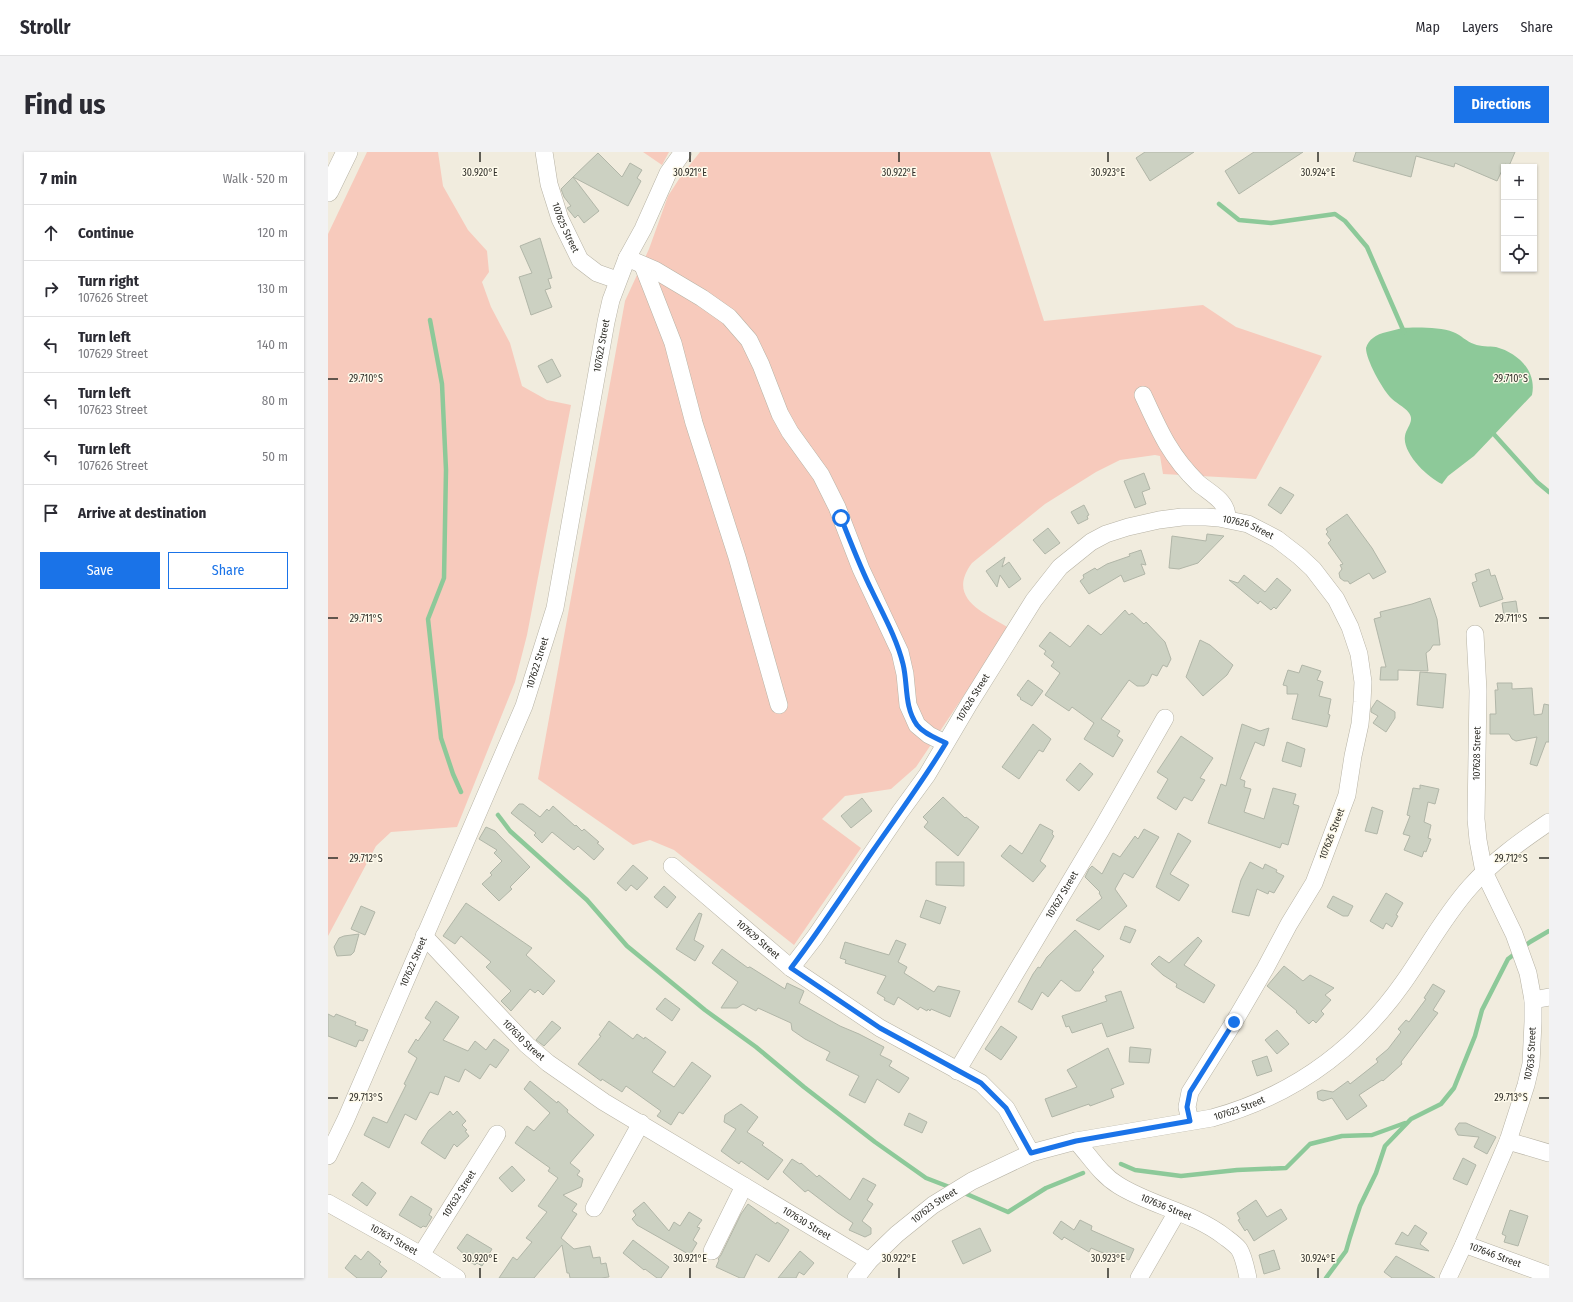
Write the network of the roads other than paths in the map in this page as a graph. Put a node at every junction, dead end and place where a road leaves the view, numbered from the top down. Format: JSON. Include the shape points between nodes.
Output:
{"nodes":[{"id":1,"x":347,"y":152,"type":"edge"},
{"id":2,"x":544,"y":152,"type":"edge"},
{"id":3,"x":683,"y":152,"type":"edge"},
{"id":4,"x":328,"y":191,"type":"edge"},
{"id":5,"x":627,"y":258,"type":"junction"},
{"id":6,"x":643,"y":266,"type":"junction"},
{"id":7,"x":618,"y":280,"type":"junction"},
{"id":8,"x":1143,"y":395,"type":"dead end"},
{"id":9,"x":1227,"y":519,"type":"junction"},
{"id":10,"x":1475,"y":634,"type":"dead end"},
{"id":11,"x":780,"y":705,"type":"dead end"},
{"id":12,"x":1165,"y":718,"type":"dead end"},
{"id":13,"x":946,"y":743,"type":"junction"},
{"id":14,"x":1549,"y":822,"type":"edge"},
{"id":15,"x":672,"y":866,"type":"dead end"},
{"id":16,"x":1484,"y":872,"type":"junction"},
{"id":17,"x":424,"y":936,"type":"junction"},
{"id":18,"x":791,"y":968,"type":"junction"},
{"id":19,"x":1541,"y":999,"type":"edge"},
{"id":20,"x":957,"y":1071,"type":"junction"},
{"id":21,"x":1190,"y":1121,"type":"junction"},
{"id":22,"x":641,"y":1123,"type":"junction"},
{"id":23,"x":497,"y":1134,"type":"dead end"},
{"id":24,"x":1076,"y":1141,"type":"junction"},
{"id":25,"x":1508,"y":1141,"type":"junction"},
{"id":26,"x":1031,"y":1153,"type":"junction"},
{"id":27,"x":1549,"y":1153,"type":"edge"},
{"id":28,"x":328,"y":1156,"type":"edge"},
{"id":29,"x":744,"y":1186,"type":"junction"},
{"id":30,"x":328,"y":1203,"type":"edge"},
{"id":31,"x":594,"y":1208,"type":"dead end"},
{"id":32,"x":1177,"y":1212,"type":"junction"},
{"id":33,"x":1464,"y":1244,"type":"junction"},
{"id":34,"x":712,"y":1251,"type":"dead end"},
{"id":35,"x":420,"y":1254,"type":"junction"},
{"id":36,"x":869,"y":1260,"type":"junction"},
{"id":37,"x":1549,"y":1275,"type":"edge"},
{"id":38,"x":457,"y":1278,"type":"edge"},
{"id":39,"x":856,"y":1278,"type":"edge"},
{"id":40,"x":1139,"y":1278,"type":"edge"},
{"id":41,"x":1248,"y":1278,"type":"edge"},
{"id":42,"x":1448,"y":1278,"type":"edge"}],
"edges":[{"from":1,"to":4,"type":"main road"},
{"from":2,"to":7,"type":"street","name":"107625 Street","via":[[549,184],[560,219],[580,260],[597,273]]},
{"from":3,"to":5,"type":"street","name":"107622 Street","via":[[668,173]]},
{"from":5,"to":6,"type":"street"},
{"from":5,"to":7,"type":"street","name":"107622 Street"},
{"from":6,"to":11,"type":"street","via":[[673,343],[694,423],[737,557]]},
{"from":6,"to":13,"type":"street","via":[[702,298],[729,318],[749,340],[780,414],[821,475],[837,507],[861,569],[900,652],[906,674],[908,705],[917,725],[929,735]]},
{"from":7,"to":17,"type":"street","name":"107622 Street","via":[[606,322],[555,608],[524,706]]},
{"from":8,"to":9,"type":"street","via":[[1163,440],[1199,484],[1223,504],[1227,511]]},
{"from":9,"to":13,"type":"street","name":"107626 Street","via":[[1182,517],[1144,523],[1106,534],[1075,554],[1060,567],[1034,600]]},
{"from":9,"to":21,"type":"street","name":"107626 Street","via":[[1248,524],[1277,539],[1313,569],[1336,598],[1353,634],[1359,654],[1363,682],[1362,702],[1347,795],[1314,883],[1190,1092],[1187,1107]]},
{"from":10,"to":16,"type":"street","name":"107628 Street","via":[[1478,691],[1476,819]]},
{"from":12,"to":20,"type":"street","name":"107627 Street"},
{"from":13,"to":18,"type":"street","name":"107626 Street","via":[[927,775]]},
{"from":14,"to":16,"type":"street","name":"107623 Street","via":[[1516,844]]},
{"from":15,"to":18,"type":"street","name":"107629 Street"},
{"from":16,"to":19,"type":"street","name":"107636 Street","via":[[1514,934],[1532,987]]},
{"from":16,"to":21,"type":"street","name":"107623 Street","via":[[1462,896],[1390,1001],[1334,1058],[1306,1077],[1256,1104],[1212,1118]]},
{"from":17,"to":22,"type":"street","name":"107630 Street","via":[[503,1020],[548,1063],[598,1098]]},
{"from":17,"to":28,"type":"street","name":"107622 Street"},
{"from":18,"to":20,"type":"street","name":"107629 Street","via":[[880,1028]]},
{"from":19,"to":25,"type":"street","name":"107636 Street","via":[[1529,1075]]},
{"from":20,"to":26,"type":"street","name":"107629 Street","via":[[981,1083],[1006,1108]]},
{"from":21,"to":24,"type":"street","name":"107623 Street"},
{"from":22,"to":29,"type":"street","name":"107630 Street"},
{"from":22,"to":31,"type":"street"},
{"from":23,"to":35,"type":"street","name":"107632 Street"},
{"from":24,"to":26,"type":"street","name":"107623 Street"},
{"from":24,"to":32,"type":"street","name":"107636 Street","via":[[1100,1171],[1119,1186]]},
{"from":25,"to":27,"type":"street"},
{"from":25,"to":33,"type":"street","name":"107636 Street"},
{"from":26,"to":36,"type":"street","name":"107623 Street","via":[[972,1181],[933,1205]]},
{"from":29,"to":34,"type":"street"},
{"from":29,"to":36,"type":"street","name":"107630 Street"},
{"from":30,"to":35,"type":"street","name":"107631 Street"},
{"from":32,"to":40,"type":"street"},
{"from":32,"to":41,"type":"street","name":"107636 Street","via":[[1209,1225],[1231,1241],[1246,1266]]},
{"from":33,"to":37,"type":"street","name":"107646 Street"},
{"from":33,"to":42,"type":"street","name":"107636 Street"},
{"from":35,"to":38,"type":"street","name":"107631 Street"},
{"from":36,"to":39,"type":"street","name":"107623 Street"}]}
